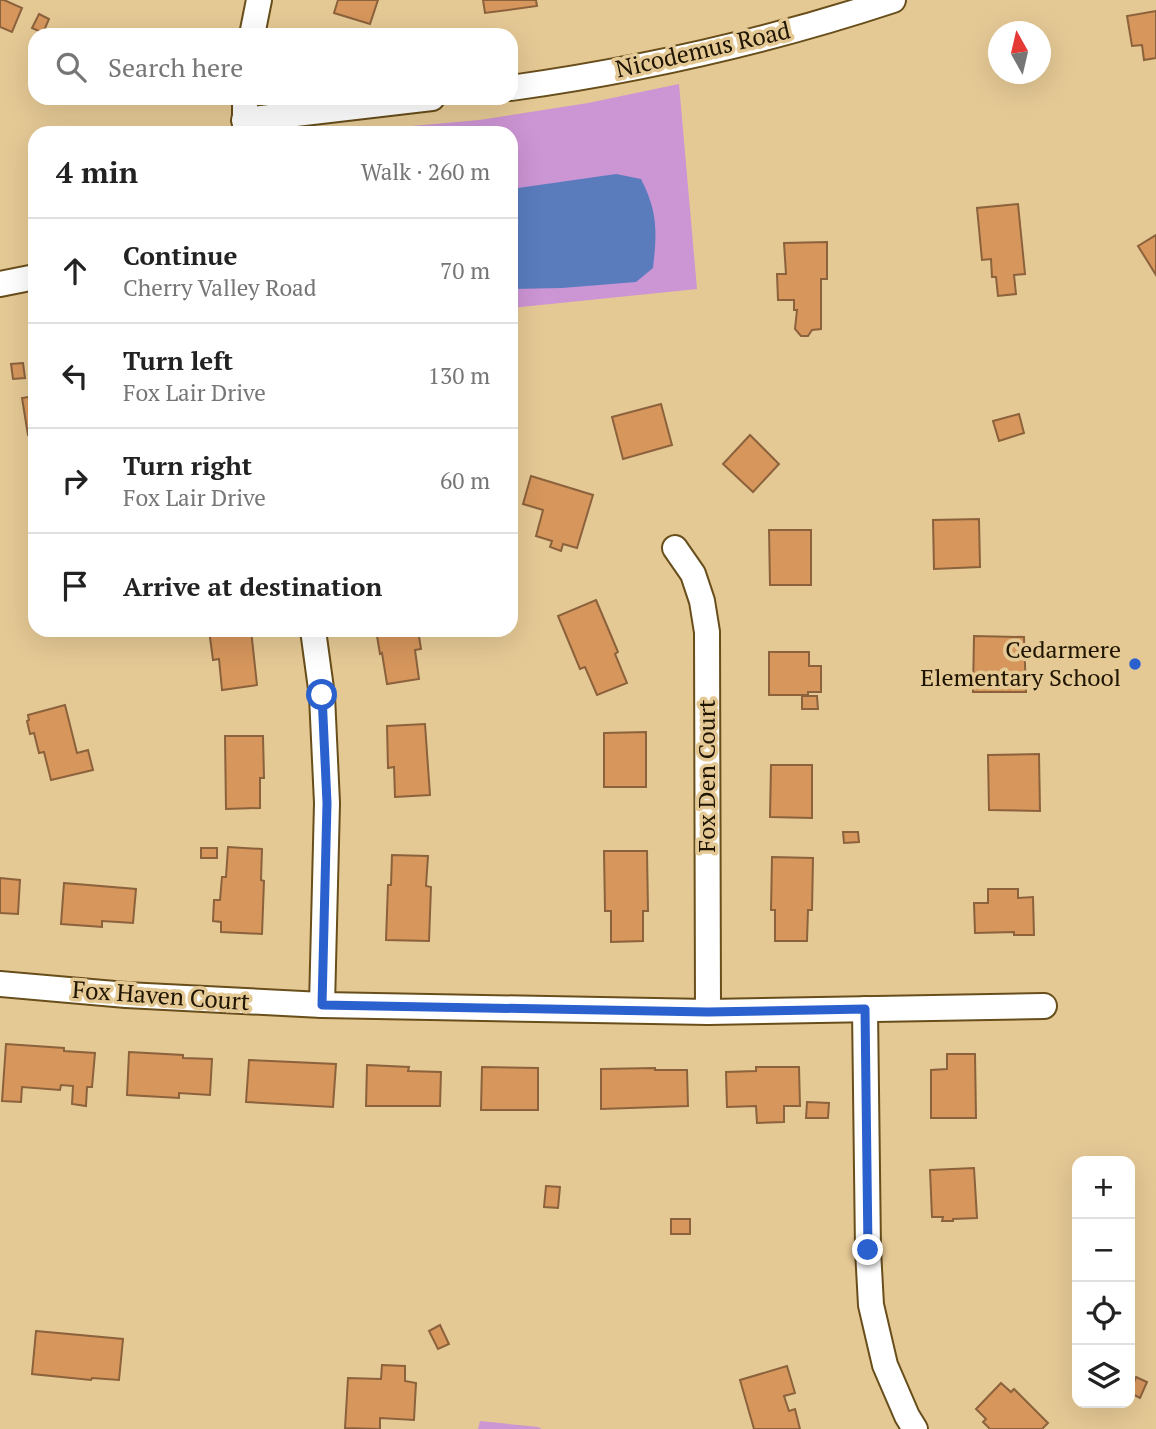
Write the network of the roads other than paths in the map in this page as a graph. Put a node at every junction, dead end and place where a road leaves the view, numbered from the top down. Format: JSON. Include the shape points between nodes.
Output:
{"nodes":[{"id":1,"x":259,"y":0,"type":"edge"},
{"id":2,"x":893,"y":0,"type":"edge"},
{"id":3,"x":253,"y":28,"type":"edge"},
{"id":4,"x":518,"y":87,"type":"edge"},
{"id":5,"x":363,"y":105,"type":"edge"},
{"id":6,"x":245,"y":117,"type":"edge"},
{"id":7,"x":28,"y":278,"type":"edge"},
{"id":8,"x":0,"y":284,"type":"edge"},
{"id":9,"x":676,"y":548,"type":"dead end"},
{"id":10,"x":314,"y":637,"type":"edge"},
{"id":11,"x":0,"y":984,"type":"edge"},
{"id":12,"x":322,"y":1005,"type":"junction"},
{"id":13,"x":1044,"y":1006,"type":"dead end"},
{"id":14,"x":865,"y":1009,"type":"junction"},
{"id":15,"x":708,"y":1012,"type":"junction"},
{"id":16,"x":915,"y":1429,"type":"edge"}],
"edges":[{"from":1,"to":3,"type":"street"},
{"from":2,"to":4,"type":"street","name":"Nicodemus Road","via":[[679,58]]},
{"from":5,"to":6,"type":"street"},
{"from":7,"to":8,"type":"street"},
{"from":9,"to":15,"type":"street","name":"Fox Den Court","via":[[693,574],[707,632]]},
{"from":10,"to":12,"type":"street","via":[[327,803]]},
{"from":11,"to":12,"type":"street","name":"Fox Haven Court"},
{"from":12,"to":15,"type":"street","name":"Fox Haven Court"},
{"from":13,"to":14,"type":"street","name":"Fox Haven Court"},
{"from":14,"to":15,"type":"street","name":"Fox Haven Court"},
{"from":14,"to":16,"type":"street","via":[[871,1305],[885,1365]]}]}
